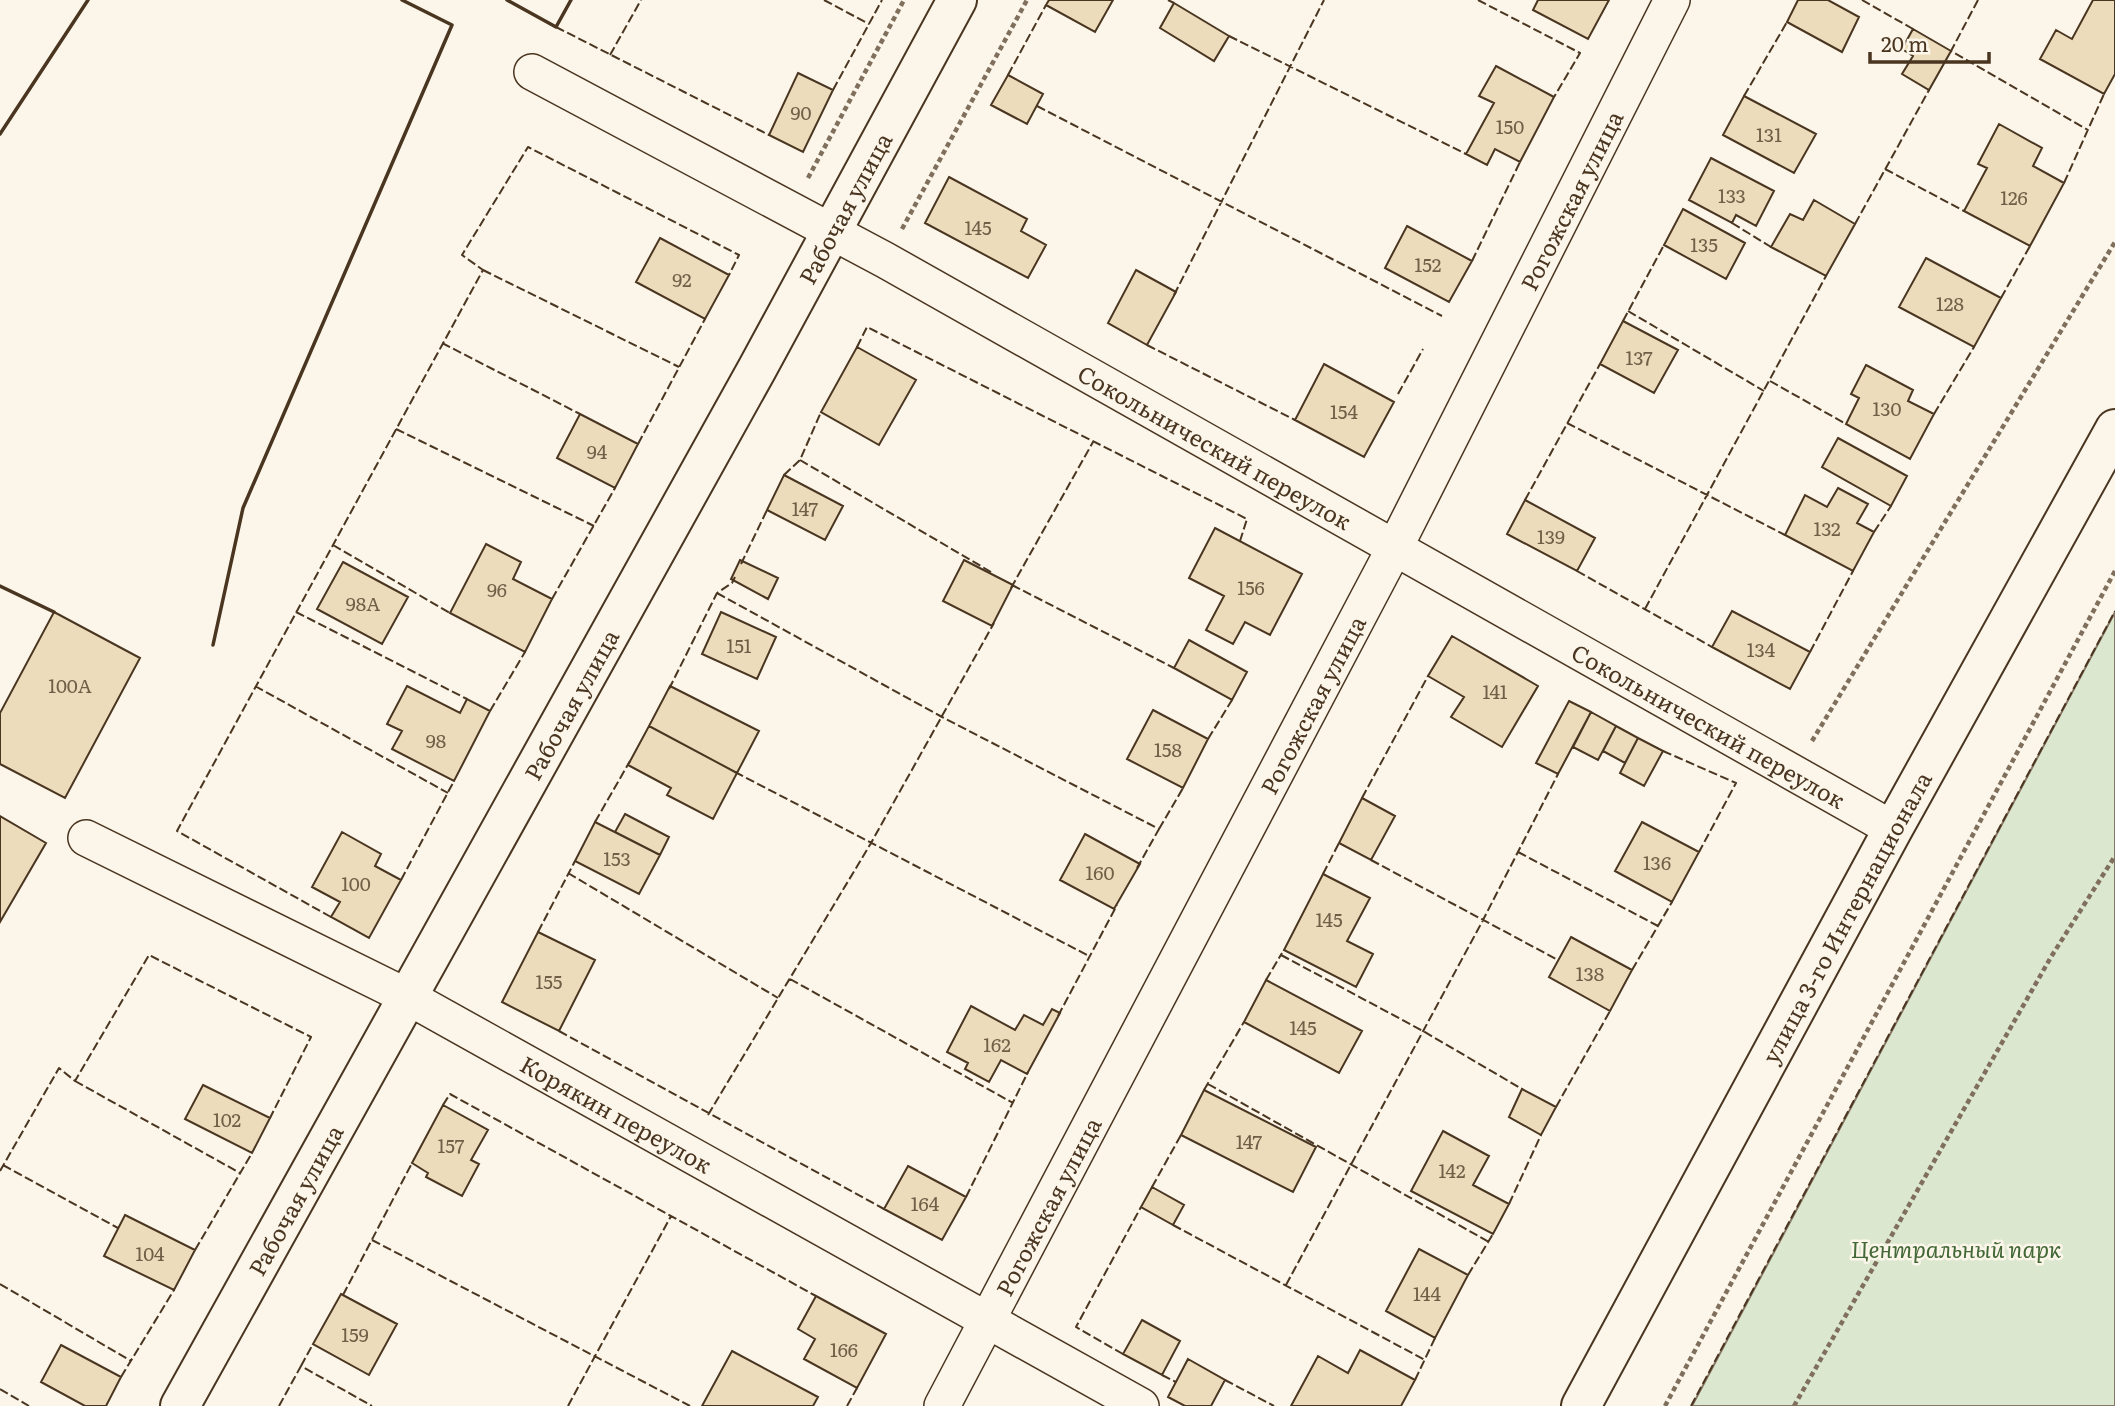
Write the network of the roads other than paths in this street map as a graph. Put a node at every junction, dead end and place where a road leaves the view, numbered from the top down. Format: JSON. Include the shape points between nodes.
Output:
{"nodes":[{"id":1,"x":957,"y":0,"type":"edge"},
{"id":2,"x":1672,"y":0,"type":"edge"},
{"id":3,"x":532,"y":72,"type":"dead end"},
{"id":4,"x":832,"y":231,"type":"junction"},
{"id":5,"x":2115,"y":429,"type":"edge"},
{"id":6,"x":1395,"y":547,"type":"junction"},
{"id":7,"x":1893,"y":829,"type":"junction"},
{"id":8,"x":86,"y":838,"type":"dead end"},
{"id":9,"x":408,"y":997,"type":"junction"},
{"id":10,"x":989,"y":1322,"type":"junction"},
{"id":11,"x":180,"y":1406,"type":"edge"},
{"id":12,"x":942,"y":1406,"type":"edge"},
{"id":13,"x":1140,"y":1406,"type":"edge"},
{"id":14,"x":1581,"y":1406,"type":"edge"}],
"edges":[{"from":1,"to":4,"type":"main road","name":"Рабочая улица"},
{"from":2,"to":6,"type":"street","name":"Рогожская улица"},
{"from":3,"to":4,"type":"street","name":"Сокольнический переулок"},
{"from":4,"to":6,"type":"street","name":"Сокольнический переулок"},
{"from":4,"to":9,"type":"main road","name":"Рабочая улица"},
{"from":5,"to":7,"type":"main road","name":"улица 3-го Интернационала"},
{"from":6,"to":7,"type":"street","name":"Сокольнический переулок"},
{"from":6,"to":10,"type":"street","name":"Рогожская улица"},
{"from":7,"to":14,"type":"main road","name":"улица 3-го Интернационала"},
{"from":8,"to":9,"type":"street","name":"Корякин переулок"},
{"from":9,"to":10,"type":"street","name":"Корякин переулок"},
{"from":9,"to":11,"type":"main road","name":"Рабочая улица"},
{"from":10,"to":12,"type":"street","name":"Рогожская улица"},
{"from":10,"to":13,"type":"street","name":"Корякин переулок"}]}
